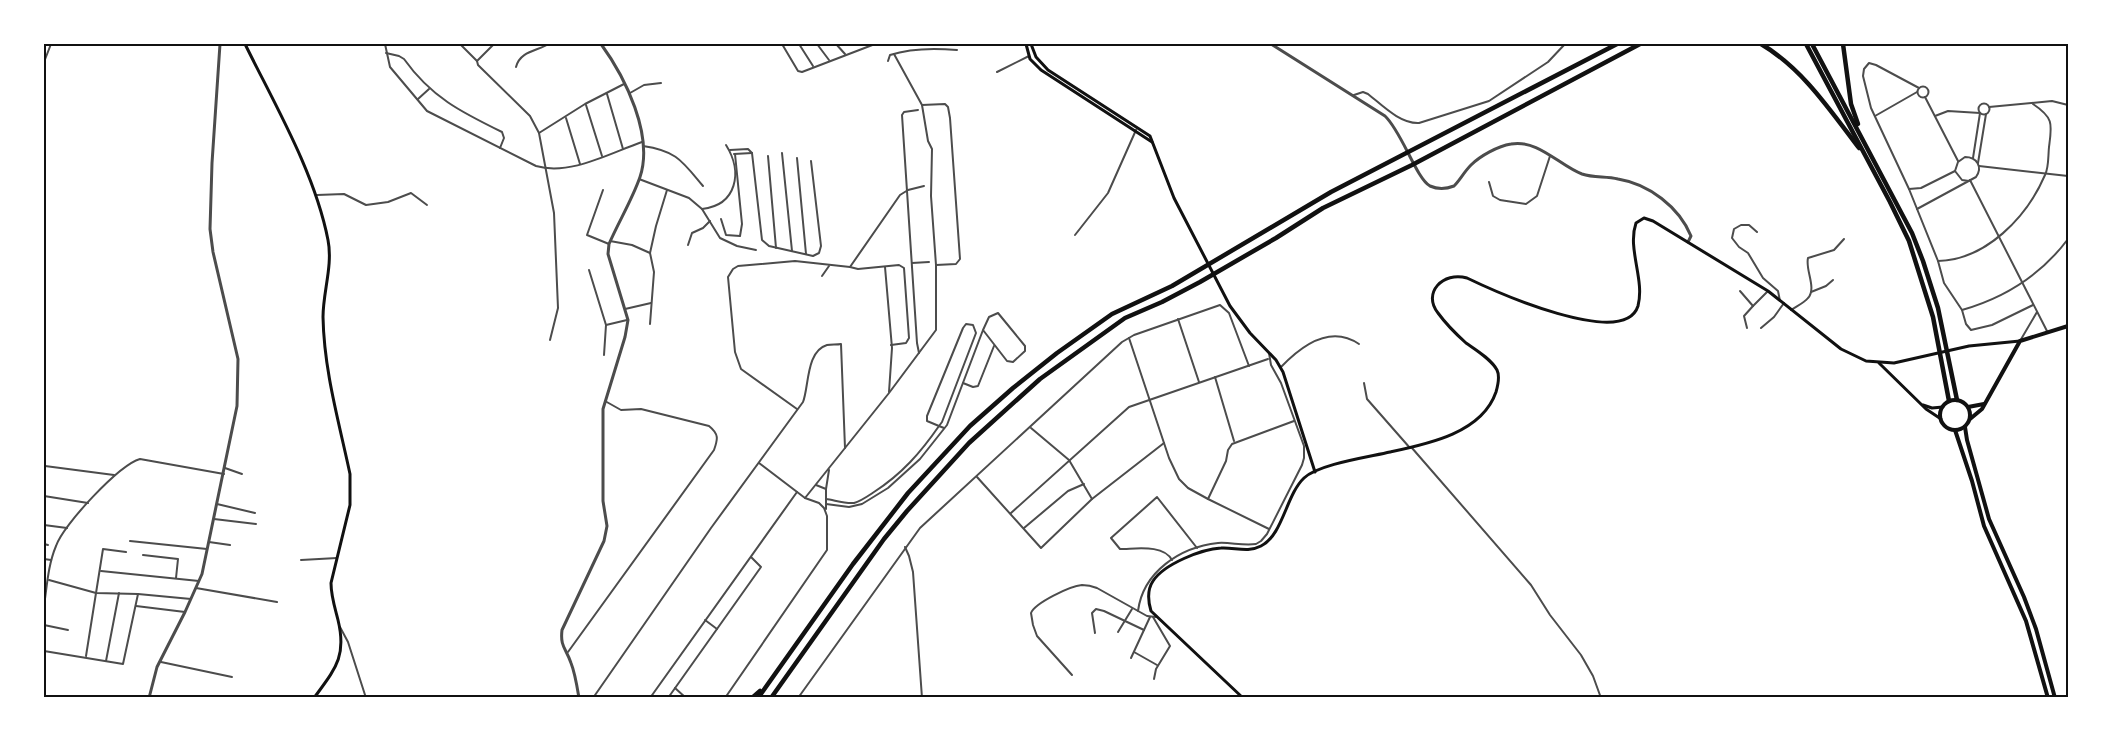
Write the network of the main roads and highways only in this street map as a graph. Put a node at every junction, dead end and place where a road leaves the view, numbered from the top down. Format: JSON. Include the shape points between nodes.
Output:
{"nodes":[{"id":1,"x":245,"y":44,"type":"edge"},
{"id":2,"x":1026,"y":44,"type":"edge"},
{"id":3,"x":1031,"y":44,"type":"edge"},
{"id":4,"x":1617,"y":44,"type":"edge"},
{"id":5,"x":1640,"y":44,"type":"edge"},
{"id":6,"x":1761,"y":44,"type":"edge"},
{"id":7,"x":1806,"y":44,"type":"edge"},
{"id":8,"x":1812,"y":44,"type":"edge"},
{"id":9,"x":1843,"y":44,"type":"edge"},
{"id":10,"x":1153,"y":143,"type":"junction"},
{"id":11,"x":1871,"y":154,"type":"junction"},
{"id":12,"x":1864,"y":155,"type":"junction"},
{"id":13,"x":2068,"y":326,"type":"edge"},
{"id":14,"x":2020,"y":341,"type":"junction"},
{"id":15,"x":1879,"y":363,"type":"junction"},
{"id":16,"x":1988,"y":399,"type":"junction"},
{"id":17,"x":1957,"y":400,"type":"junction"},
{"id":18,"x":1949,"y":401,"type":"junction"},
{"id":19,"x":1922,"y":405,"type":"junction"},
{"id":20,"x":1943,"y":407,"type":"junction"},
{"id":21,"x":1968,"y":407,"type":"junction"},
{"id":22,"x":1941,"y":419,"type":"junction"},
{"id":23,"x":1970,"y":419,"type":"junction"},
{"id":24,"x":1965,"y":427,"type":"junction"},
{"id":25,"x":1955,"y":430,"type":"junction"},
{"id":26,"x":1315,"y":472,"type":"junction"},
{"id":27,"x":766,"y":686,"type":"junction"},
{"id":28,"x":314,"y":698,"type":"edge"},
{"id":29,"x":752,"y":698,"type":"edge"},
{"id":30,"x":758,"y":698,"type":"edge"},
{"id":31,"x":771,"y":698,"type":"edge"},
{"id":32,"x":1243,"y":698,"type":"edge"},
{"id":33,"x":2048,"y":698,"type":"edge"},
{"id":34,"x":2055,"y":698,"type":"edge"}],
"edges":[{"from":1,"to":28,"type":"main road","via":[[317,195],[329,244],[323,317],[328,371],[350,474],[350,505],[332,573],[331,592],[342,651]]},
{"from":2,"to":10,"type":"main road","via":[[1029,56],[1041,70]]},
{"from":3,"to":10,"type":"main road","via":[[1044,67],[1145,131]]},
{"from":4,"to":27,"type":"highway","via":[[1330,192],[1181,280],[1112,314],[1057,353],[970,426],[908,493]]},
{"from":5,"to":31,"type":"highway","via":[[1323,208],[1200,282],[1125,318],[1040,379],[969,443],[907,511]]},
{"from":6,"to":12,"type":"highway","via":[[1791,66]]},
{"from":7,"to":12,"type":"highway"},
{"from":8,"to":11,"type":"highway"},
{"from":9,"to":11,"type":"highway","via":[[1851,104]]},
{"from":10,"to":26,"type":"main road","via":[[1170,190],[1230,306],[1281,368]]},
{"from":11,"to":17,"type":"highway","via":[[1923,261],[1938,308]]},
{"from":12,"to":18,"type":"highway","via":[[1902,225],[1919,270],[1933,317]]},
{"from":13,"to":14,"type":"main road"},
{"from":14,"to":15,"type":"main road"},
{"from":14,"to":16,"type":"main road"},
{"from":15,"to":19,"type":"main road"},
{"from":15,"to":26,"type":"main road","via":[[1841,349],[1768,291],[1648,219],[1641,219],[1636,223],[1634,237],[1638,304],[1623,321],[1582,320],[1462,277],[1442,280],[1433,297],[1436,312],[1493,365],[1498,375],[1490,405],[1472,423],[1447,435]]},
{"from":16,"to":21,"type":"main road","via":[[1981,406]]},
{"from":16,"to":23,"type":"main road"},
{"from":17,"to":18,"type":"main road"},
{"from":17,"to":21,"type":"main road"},
{"from":18,"to":20,"type":"main road"},
{"from":19,"to":20,"type":"main road"},
{"from":19,"to":22,"type":"main road"},
{"from":20,"to":22,"type":"main road"},
{"from":21,"to":23,"type":"main road"},
{"from":22,"to":25,"type":"main road","via":[[1945,426]]},
{"from":23,"to":24,"type":"main road"},
{"from":24,"to":25,"type":"main road"},
{"from":24,"to":34,"type":"main road","via":[[1989,519],[2036,629]]},
{"from":25,"to":33,"type":"main road","via":[[1984,526],[2022,611]]},
{"from":26,"to":32,"type":"main road","via":[[1299,484],[1273,537],[1262,546],[1204,551],[1159,575],[1148,594],[1153,617]]},
{"from":27,"to":29,"type":"highway"},
{"from":27,"to":30,"type":"highway"}]}
